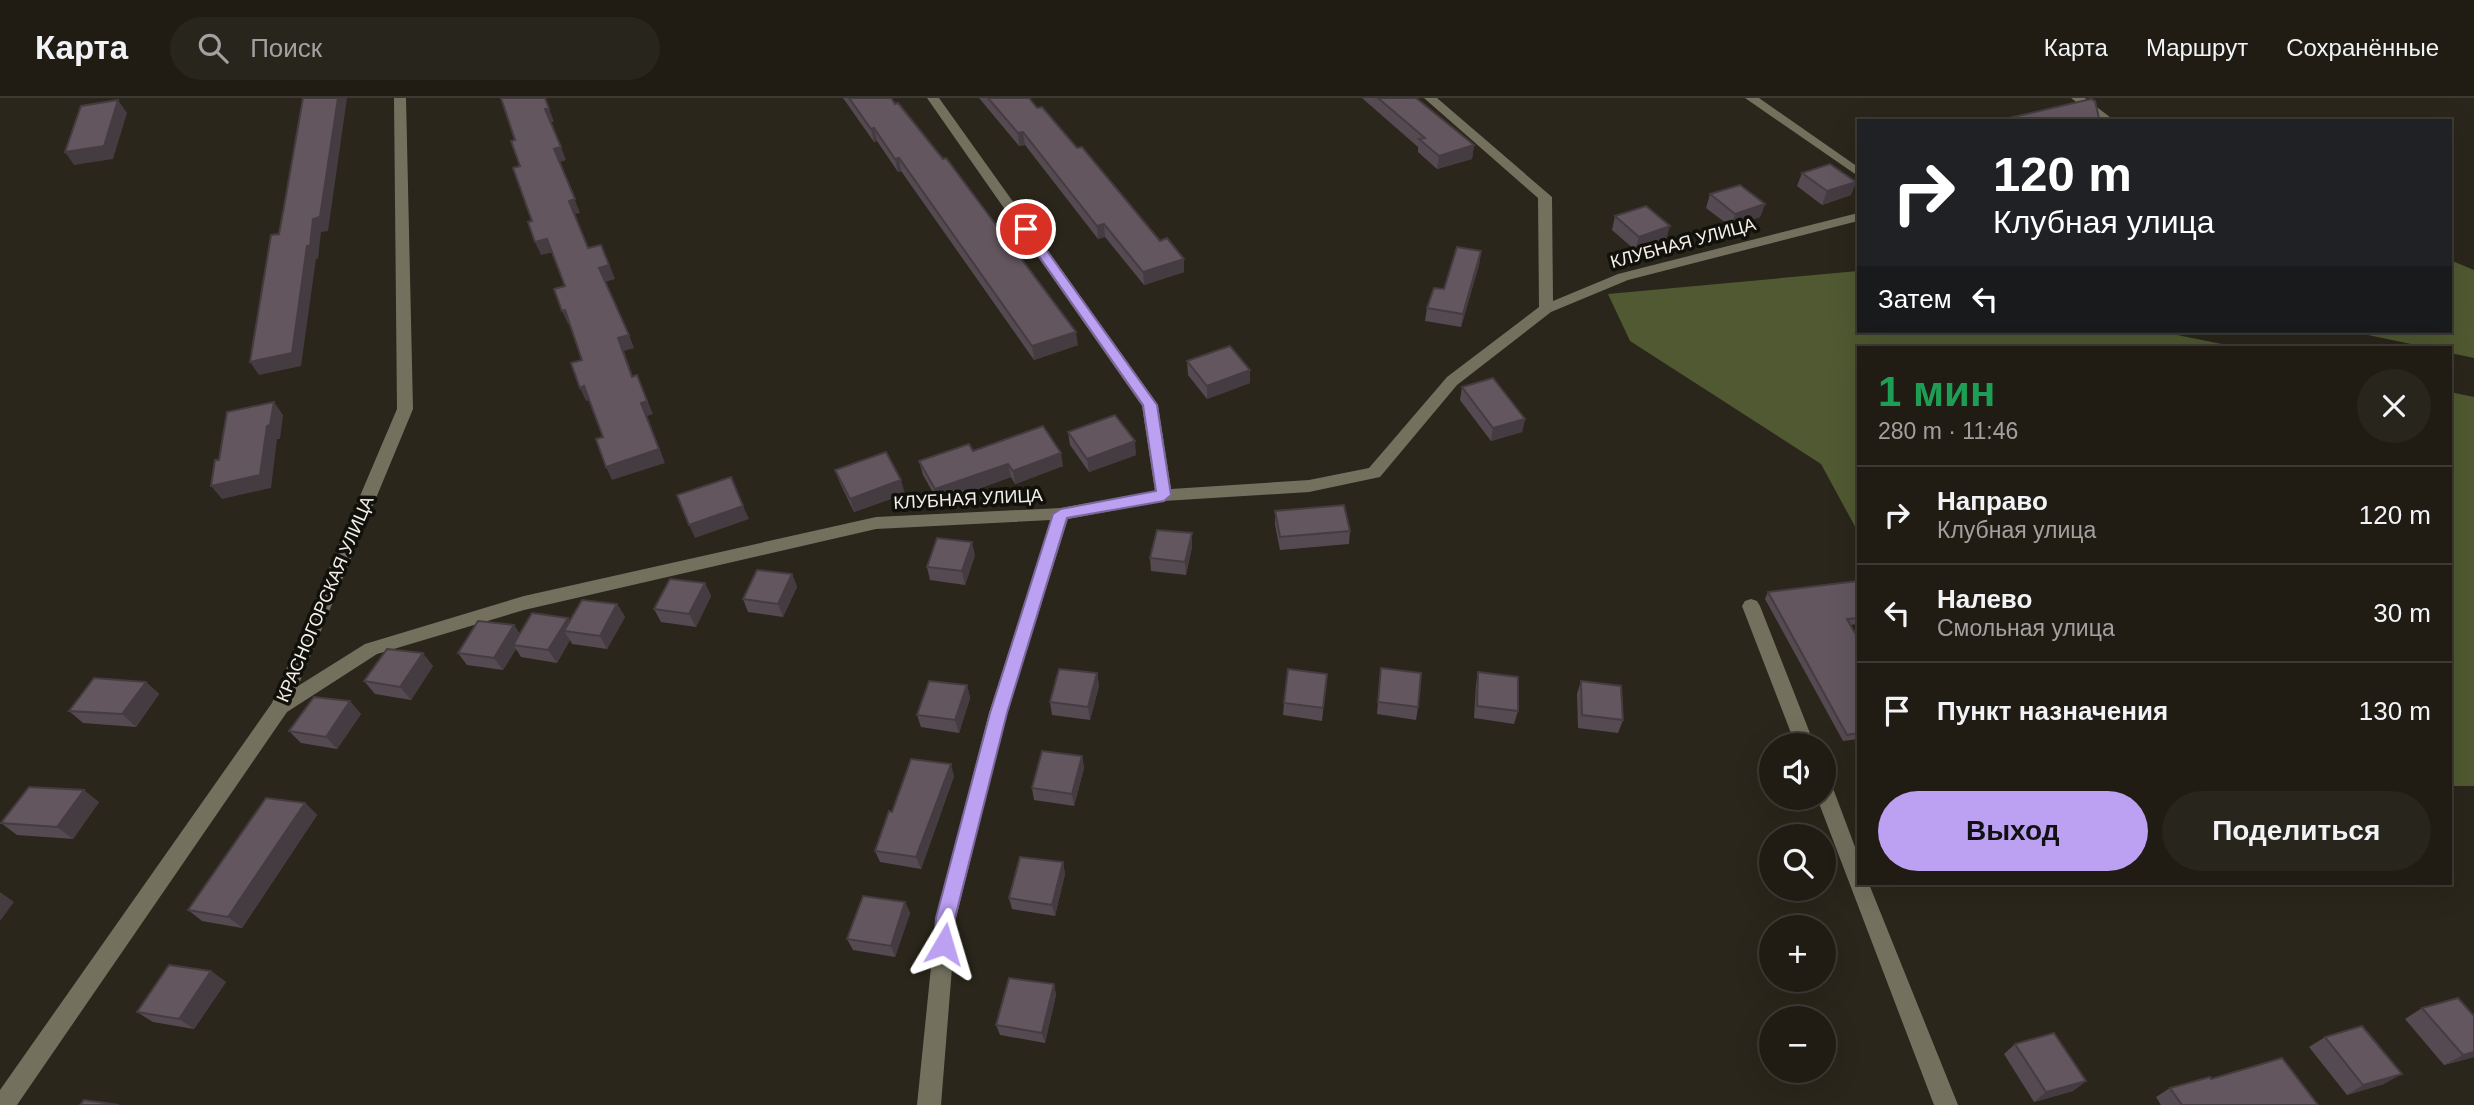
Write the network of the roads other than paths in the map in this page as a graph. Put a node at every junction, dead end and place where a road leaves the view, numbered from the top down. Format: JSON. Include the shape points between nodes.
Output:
{"nodes":[{"id":1,"x":400,"y":98,"type":"edge"},
{"id":2,"x":933,"y":98,"type":"edge"},
{"id":3,"x":1430,"y":98,"type":"edge"},
{"id":4,"x":1751,"y":98,"type":"edge"},
{"id":5,"x":2077,"y":98,"type":"edge"},
{"id":6,"x":2106,"y":119,"type":"edge"},
{"id":7,"x":1857,"y":171,"type":"edge"},
{"id":8,"x":1857,"y":217,"type":"edge"},
{"id":9,"x":1546,"y":309,"type":"junction"},
{"id":10,"x":1164,"y":495,"type":"junction"},
{"id":11,"x":1061,"y":514,"type":"junction"},
{"id":12,"x":1751,"y":606,"type":"dead end"},
{"id":13,"x":280,"y":707,"type":"junction"},
{"id":14,"x":1801,"y":733,"type":"edge"},
{"id":15,"x":1831,"y":810,"type":"edge"},
{"id":16,"x":1857,"y":878,"type":"edge"},
{"id":17,"x":1860,"y":885,"type":"edge"},
{"id":18,"x":3,"y":1105,"type":"edge"},
{"id":19,"x":929,"y":1105,"type":"edge"},
{"id":20,"x":1945,"y":1105,"type":"edge"}],
"edges":[{"from":1,"to":13,"type":"street","name":"КРАСНОГОРСКАЯ УЛИЦА","via":[[405,409]]},
{"from":2,"to":10,"type":"street","via":[[1150,405]]},
{"from":3,"to":9,"type":"street","via":[[1545,197]]},
{"from":4,"to":7,"type":"street"},
{"from":5,"to":6,"type":"street"},
{"from":8,"to":9,"type":"street","name":"КЛУБНАЯ УЛИЦА","via":[[1623,277]]},
{"from":9,"to":10,"type":"street","name":"КЛУБНАЯ УЛИЦА","via":[[1452,381],[1374,474],[1309,486]]},
{"from":10,"to":11,"type":"street","name":"КЛУБНАЯ УЛИЦА"},
{"from":11,"to":13,"type":"street","name":"КЛУБНАЯ УЛИЦА","via":[[876,523],[524,603],[371,649]]},
{"from":11,"to":19,"type":"street","via":[[998,713],[946,918]]},
{"from":12,"to":14,"type":"street"},
{"from":13,"to":18,"type":"street","name":"КРАСНОГОРСКАЯ УЛИЦА"},
{"from":15,"to":16,"type":"street"},
{"from":17,"to":20,"type":"street"}]}
